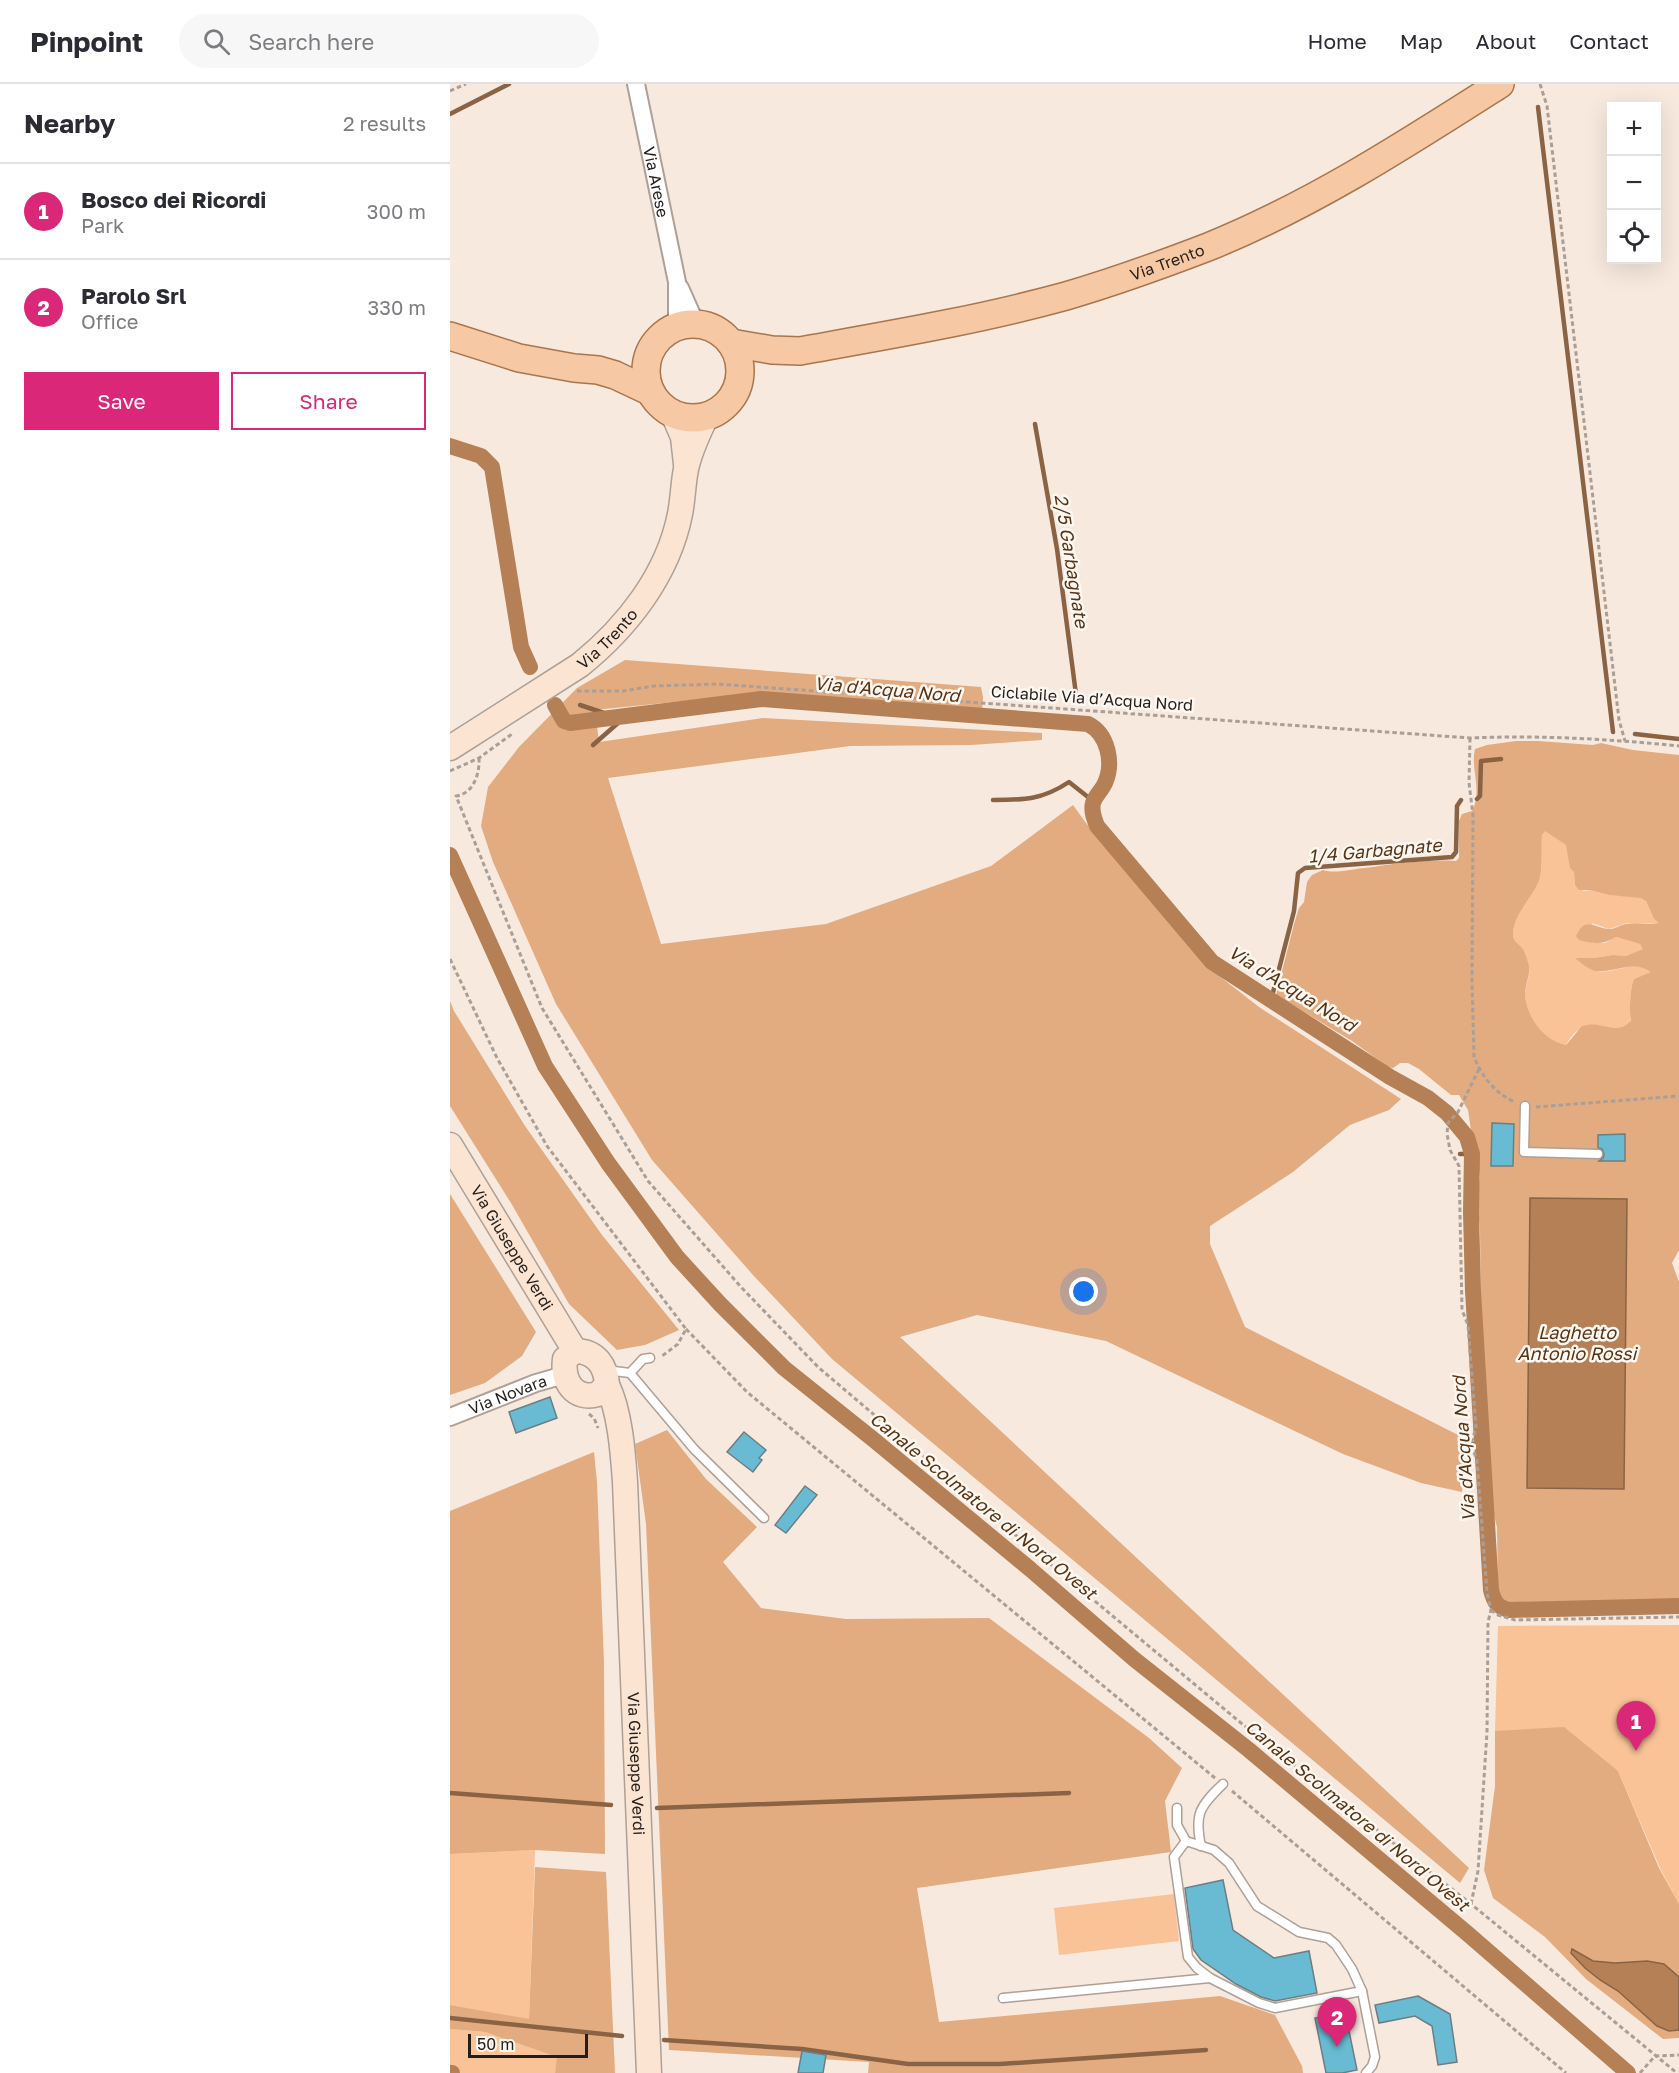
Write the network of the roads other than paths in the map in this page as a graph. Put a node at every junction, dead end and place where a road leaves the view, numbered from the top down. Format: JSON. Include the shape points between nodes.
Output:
{"nodes":[{"id":1,"x":636,"y":84,"type":"edge"},
{"id":2,"x":1500,"y":84,"type":"edge"},
{"id":3,"x":687,"y":325,"type":"junction"},
{"id":4,"x":450,"y":336,"type":"edge"},
{"id":5,"x":731,"y":343,"type":"junction"},
{"id":6,"x":800,"y":351,"type":"junction"},
{"id":7,"x":648,"y":356,"type":"junction"},
{"id":8,"x":598,"y":370,"type":"junction"},
{"id":9,"x":739,"y":382,"type":"junction"},
{"id":10,"x":649,"y":391,"type":"junction"},
{"id":11,"x":674,"y":416,"type":"junction"},
{"id":12,"x":706,"y":417,"type":"junction"},
{"id":13,"x":686,"y":469,"type":"junction"},
{"id":14,"x":450,"y":748,"type":"edge"},
{"id":15,"x":1525,"y":1106,"type":"road end"},
{"id":16,"x":450,"y":1145,"type":"edge"},
{"id":17,"x":1598,"y":1154,"type":"dead end"},
{"id":18,"x":575,"y":1351,"type":"junction"},
{"id":19,"x":646,"y":1359,"type":"road end"},
{"id":20,"x":630,"y":1373,"type":"junction"},
{"id":21,"x":564,"y":1375,"type":"junction"},
{"id":22,"x":598,"y":1391,"type":"junction"},
{"id":23,"x":450,"y":1417,"type":"edge"},
{"id":24,"x":764,"y":1518,"type":"dead end"},
{"id":25,"x":1223,"y":1784,"type":"road end"},
{"id":26,"x":1177,"y":1808,"type":"dead end"},
{"id":27,"x":1186,"y":1841,"type":"junction"},
{"id":28,"x":1201,"y":1846,"type":"junction"},
{"id":29,"x":1210,"y":1978,"type":"junction"},
{"id":30,"x":1362,"y":1991,"type":"junction"},
{"id":31,"x":1003,"y":1998,"type":"dead end"},
{"id":32,"x":649,"y":2073,"type":"edge"},
{"id":33,"x":1366,"y":2073,"type":"edge"}],
"edges":[{"from":1,"to":3,"type":"street","name":"Via Arese"},
{"from":2,"to":6,"type":"main road","name":"Via Trento","via":[[1339,183],[1200,250],[1035,304]]},
{"from":3,"to":5,"type":"main road","name":"Via Trento","via":[[716,330]]},
{"from":3,"to":7,"type":"main road","via":[[665,333]]},
{"from":4,"to":8,"type":"main road","via":[[519,358]]},
{"from":5,"to":6,"type":"main road","name":"Via Trento"},
{"from":5,"to":9,"type":"main road","via":[[739,362]]},
{"from":6,"to":9,"type":"main road","name":"Via Trento"},
{"from":7,"to":8,"type":"main road"},
{"from":7,"to":10,"type":"main road","via":[[645,370]]},
{"from":8,"to":10,"type":"main road"},
{"from":9,"to":12,"type":"main road","via":[[723,408]]},
{"from":10,"to":11,"type":"main road","name":"Via Trento"},
{"from":11,"to":12,"type":"main road"},
{"from":11,"to":13,"type":"street","name":"Via Trento","via":[[683,437]]},
{"from":12,"to":13,"type":"street","name":"Via Trento"},
{"from":13,"to":14,"type":"street","name":"Via Trento","via":[[680,516],[671,545],[644,598],[621,626],[579,665]]},
{"from":15,"to":17,"type":"lane","via":[[1524,1152]]},
{"from":16,"to":18,"type":"street","name":"Via Giuseppe Verdi"},
{"from":18,"to":21,"type":"street","via":[[566,1359]]},
{"from":18,"to":22,"type":"street","via":[[597,1359]]},
{"from":19,"to":20,"type":"lane"},
{"from":20,"to":22,"type":"lane"},
{"from":20,"to":24,"type":"lane","via":[[694,1449]]},
{"from":21,"to":22,"type":"street","via":[[576,1392],[584,1395]]},
{"from":21,"to":23,"type":"street","name":"Via Novara"},
{"from":22,"to":32,"type":"street","name":"Via Giuseppe Verdi","via":[[611,1394],[623,1455]]},
{"from":25,"to":28,"type":"lane","via":[[1198,1816]]},
{"from":26,"to":27,"type":"lane","via":[[1177,1825]]},
{"from":27,"to":28,"type":"lane"},
{"from":27,"to":29,"type":"lane","via":[[1174,1857],[1188,1957]]},
{"from":28,"to":30,"type":"lane","via":[[1214,1850],[1229,1863],[1257,1906],[1299,1932],[1329,1938],[1352,1969]]},
{"from":29,"to":30,"type":"lane","via":[[1275,2008]]},
{"from":29,"to":31,"type":"lane"},
{"from":30,"to":33,"type":"lane","via":[[1375,2057]]}]}
